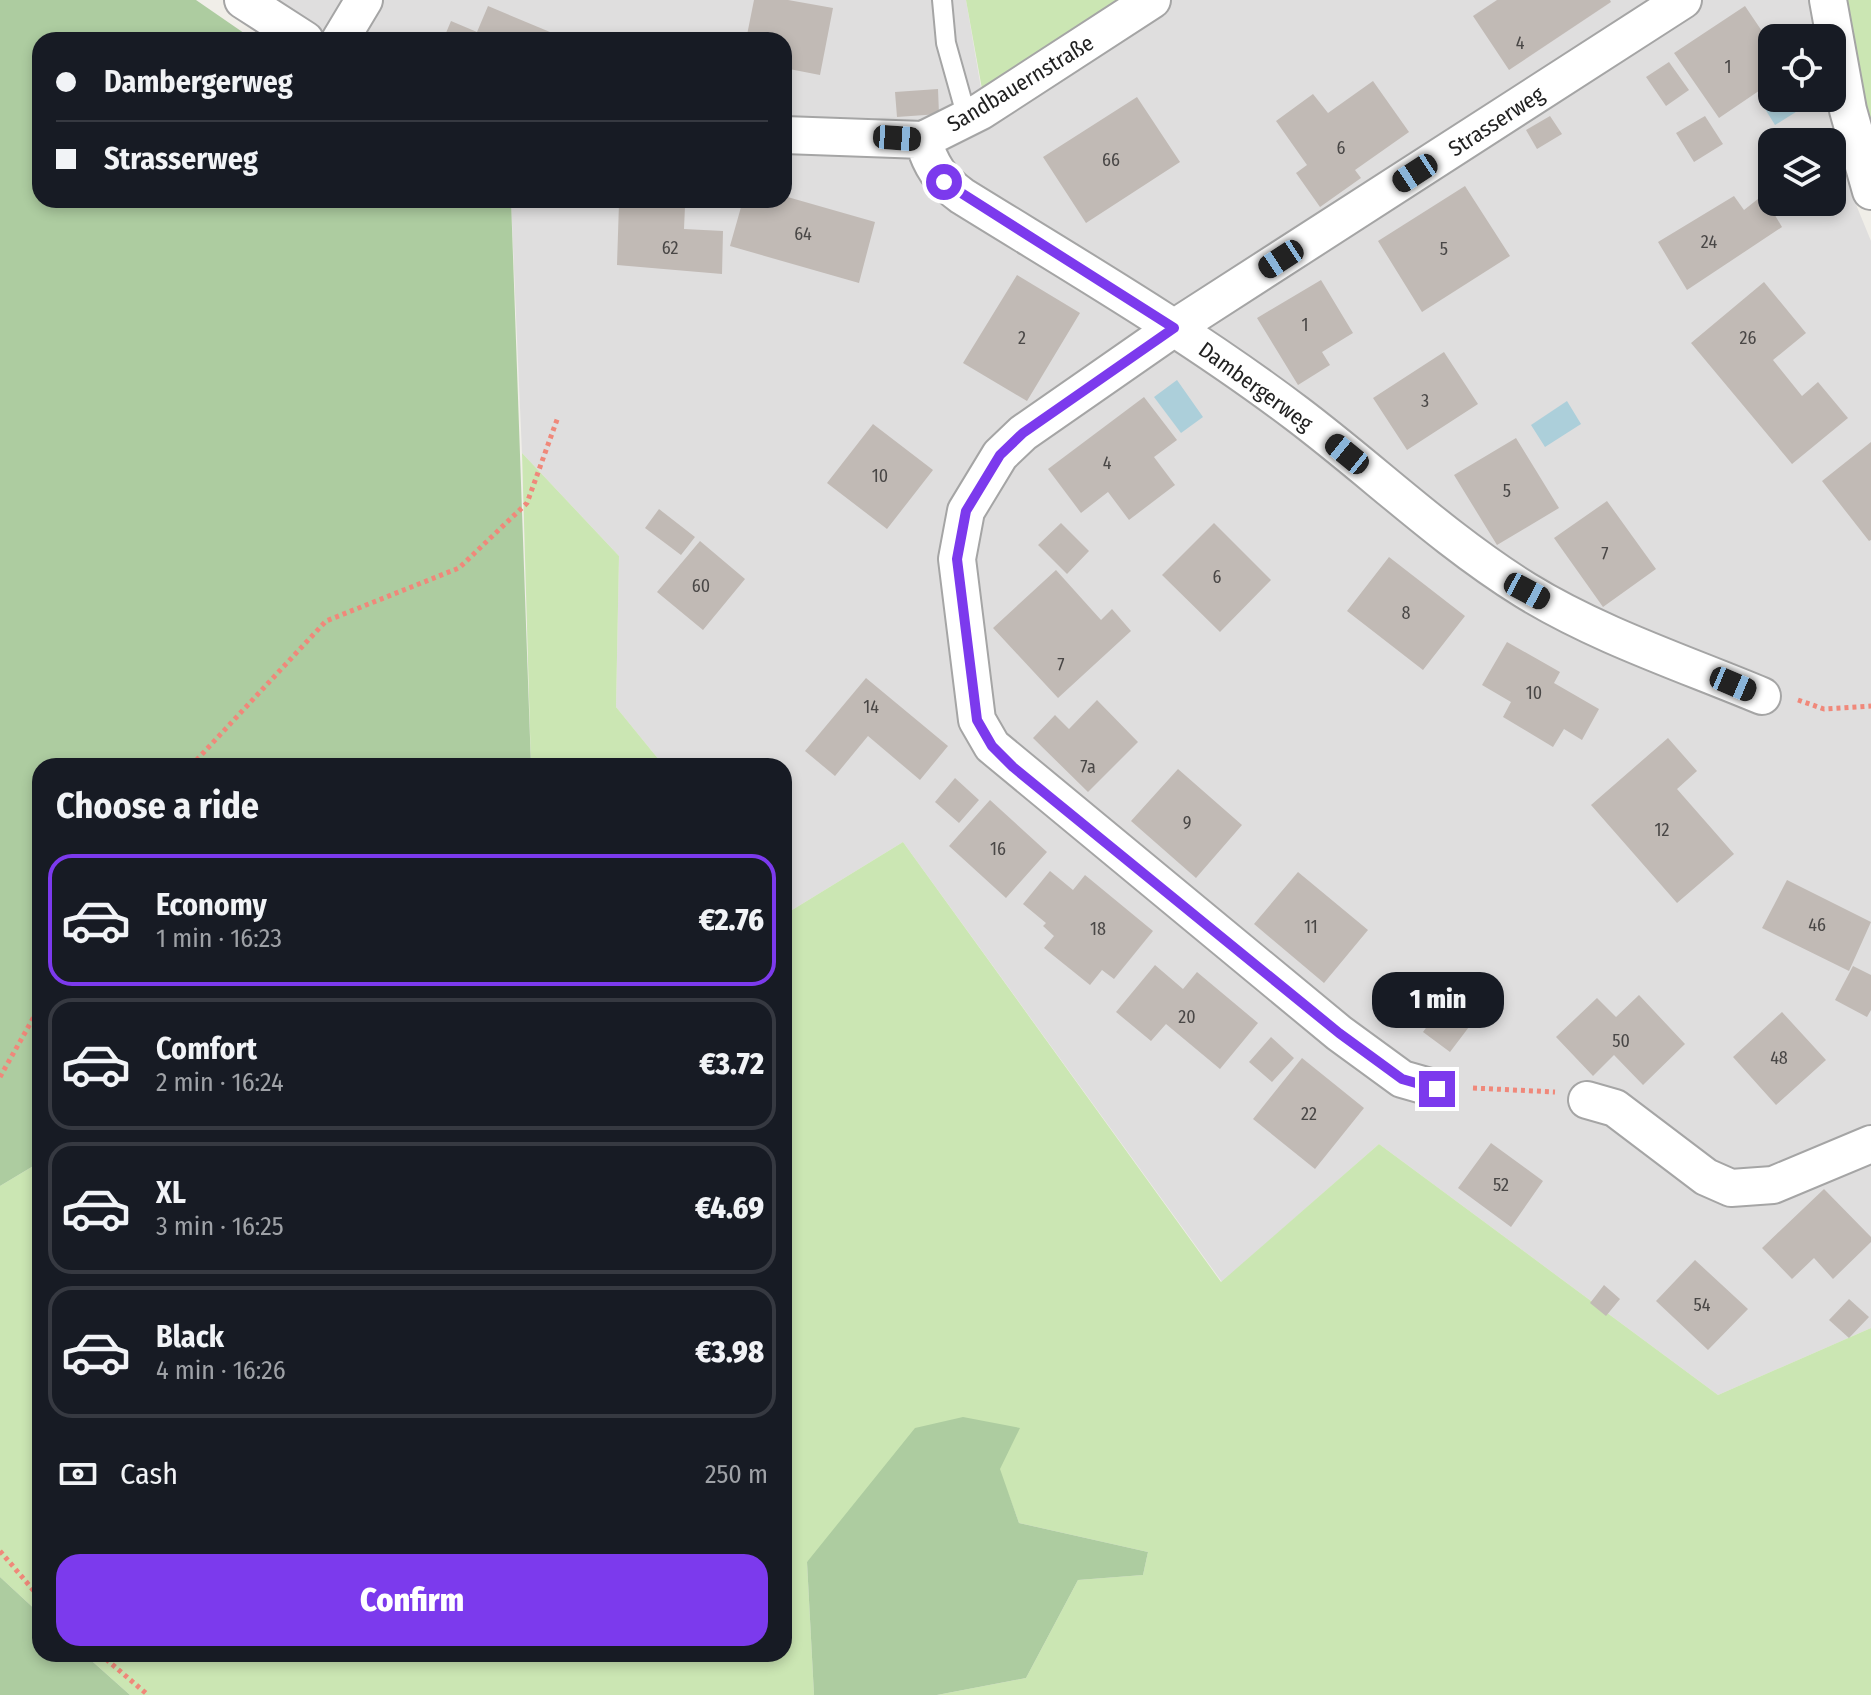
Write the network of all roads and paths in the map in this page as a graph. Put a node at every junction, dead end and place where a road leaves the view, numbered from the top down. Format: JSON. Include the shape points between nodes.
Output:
{"nodes":[{"id":1,"x":243,"y":0,"type":"edge"},
{"id":2,"x":364,"y":0,"type":"edge"},
{"id":3,"x":942,"y":0,"type":"edge"},
{"id":4,"x":1152,"y":0,"type":"edge"},
{"id":5,"x":1683,"y":0,"type":"edge"},
{"id":6,"x":1828,"y":0,"type":"edge"},
{"id":7,"x":293,"y":32,"type":"edge"},
{"id":8,"x":345,"y":32,"type":"edge"},
{"id":9,"x":967,"y":118,"type":"junction"},
{"id":10,"x":792,"y":135,"type":"edge"},
{"id":11,"x":923,"y":140,"type":"junction"},
{"id":12,"x":1871,"y":191,"type":"edge"},
{"id":13,"x":1174,"y":328,"type":"junction"},
{"id":14,"x":558,"y":417,"type":"dead end"},
{"id":15,"x":1762,"y":696,"type":"joint"},
{"id":16,"x":1871,"y":706,"type":"edge"},
{"id":17,"x":198,"y":758,"type":"edge"},
{"id":18,"x":32,"y":1020,"type":"edge"},
{"id":19,"x":0,"y":1077,"type":"edge"},
{"id":20,"x":1437,"y":1089,"type":"joint"},
{"id":21,"x":1587,"y":1100,"type":"joint"},
{"id":22,"x":1871,"y":1144,"type":"edge"},
{"id":23,"x":0,"y":1551,"type":"edge"},
{"id":24,"x":32,"y":1589,"type":"edge"},
{"id":25,"x":109,"y":1662,"type":"edge"},
{"id":26,"x":148,"y":1695,"type":"edge"}],
"edges":[{"from":1,"to":7,"type":"street"},
{"from":2,"to":8,"type":"street"},
{"from":3,"to":9,"type":"lane","via":[[946,43]]},
{"from":4,"to":9,"type":"street","name":"Sandbauernstraße"},
{"from":5,"to":13,"type":"street","name":"Strasserweg"},
{"from":6,"to":12,"type":"street","via":[[1848,110]]},
{"from":9,"to":11,"type":"street","name":"Sandbauernstraße"},
{"from":10,"to":11,"type":"street","name":"Sandbauernstraße"},
{"from":11,"to":13,"type":"street","name":"Dambergerweg","via":[[931,166],[962,196]]},
{"from":13,"to":15,"type":"street","name":"Dambergerweg","via":[[1298,414],[1471,554],[1527,591],[1588,623]]},
{"from":13,"to":20,"type":"street","name":"Strasserweg","via":[[1023,433],[1000,455],[966,511],[957,559],[977,720],[1013,767],[1339,1033],[1402,1079]]},
{"from":14,"to":17,"type":"path","via":[[527,503],[459,568],[326,621]]},
{"from":15,"to":16,"type":"path","via":[[1781,694],[1824,709]]},
{"from":18,"to":19,"type":"path"},
{"from":20,"to":21,"type":"path","via":[[1508,1088]]},
{"from":21,"to":22,"type":"street","via":[[1615,1108],[1706,1177],[1731,1188],[1773,1185]]},
{"from":23,"to":24,"type":"path"},
{"from":25,"to":26,"type":"path"}]}
